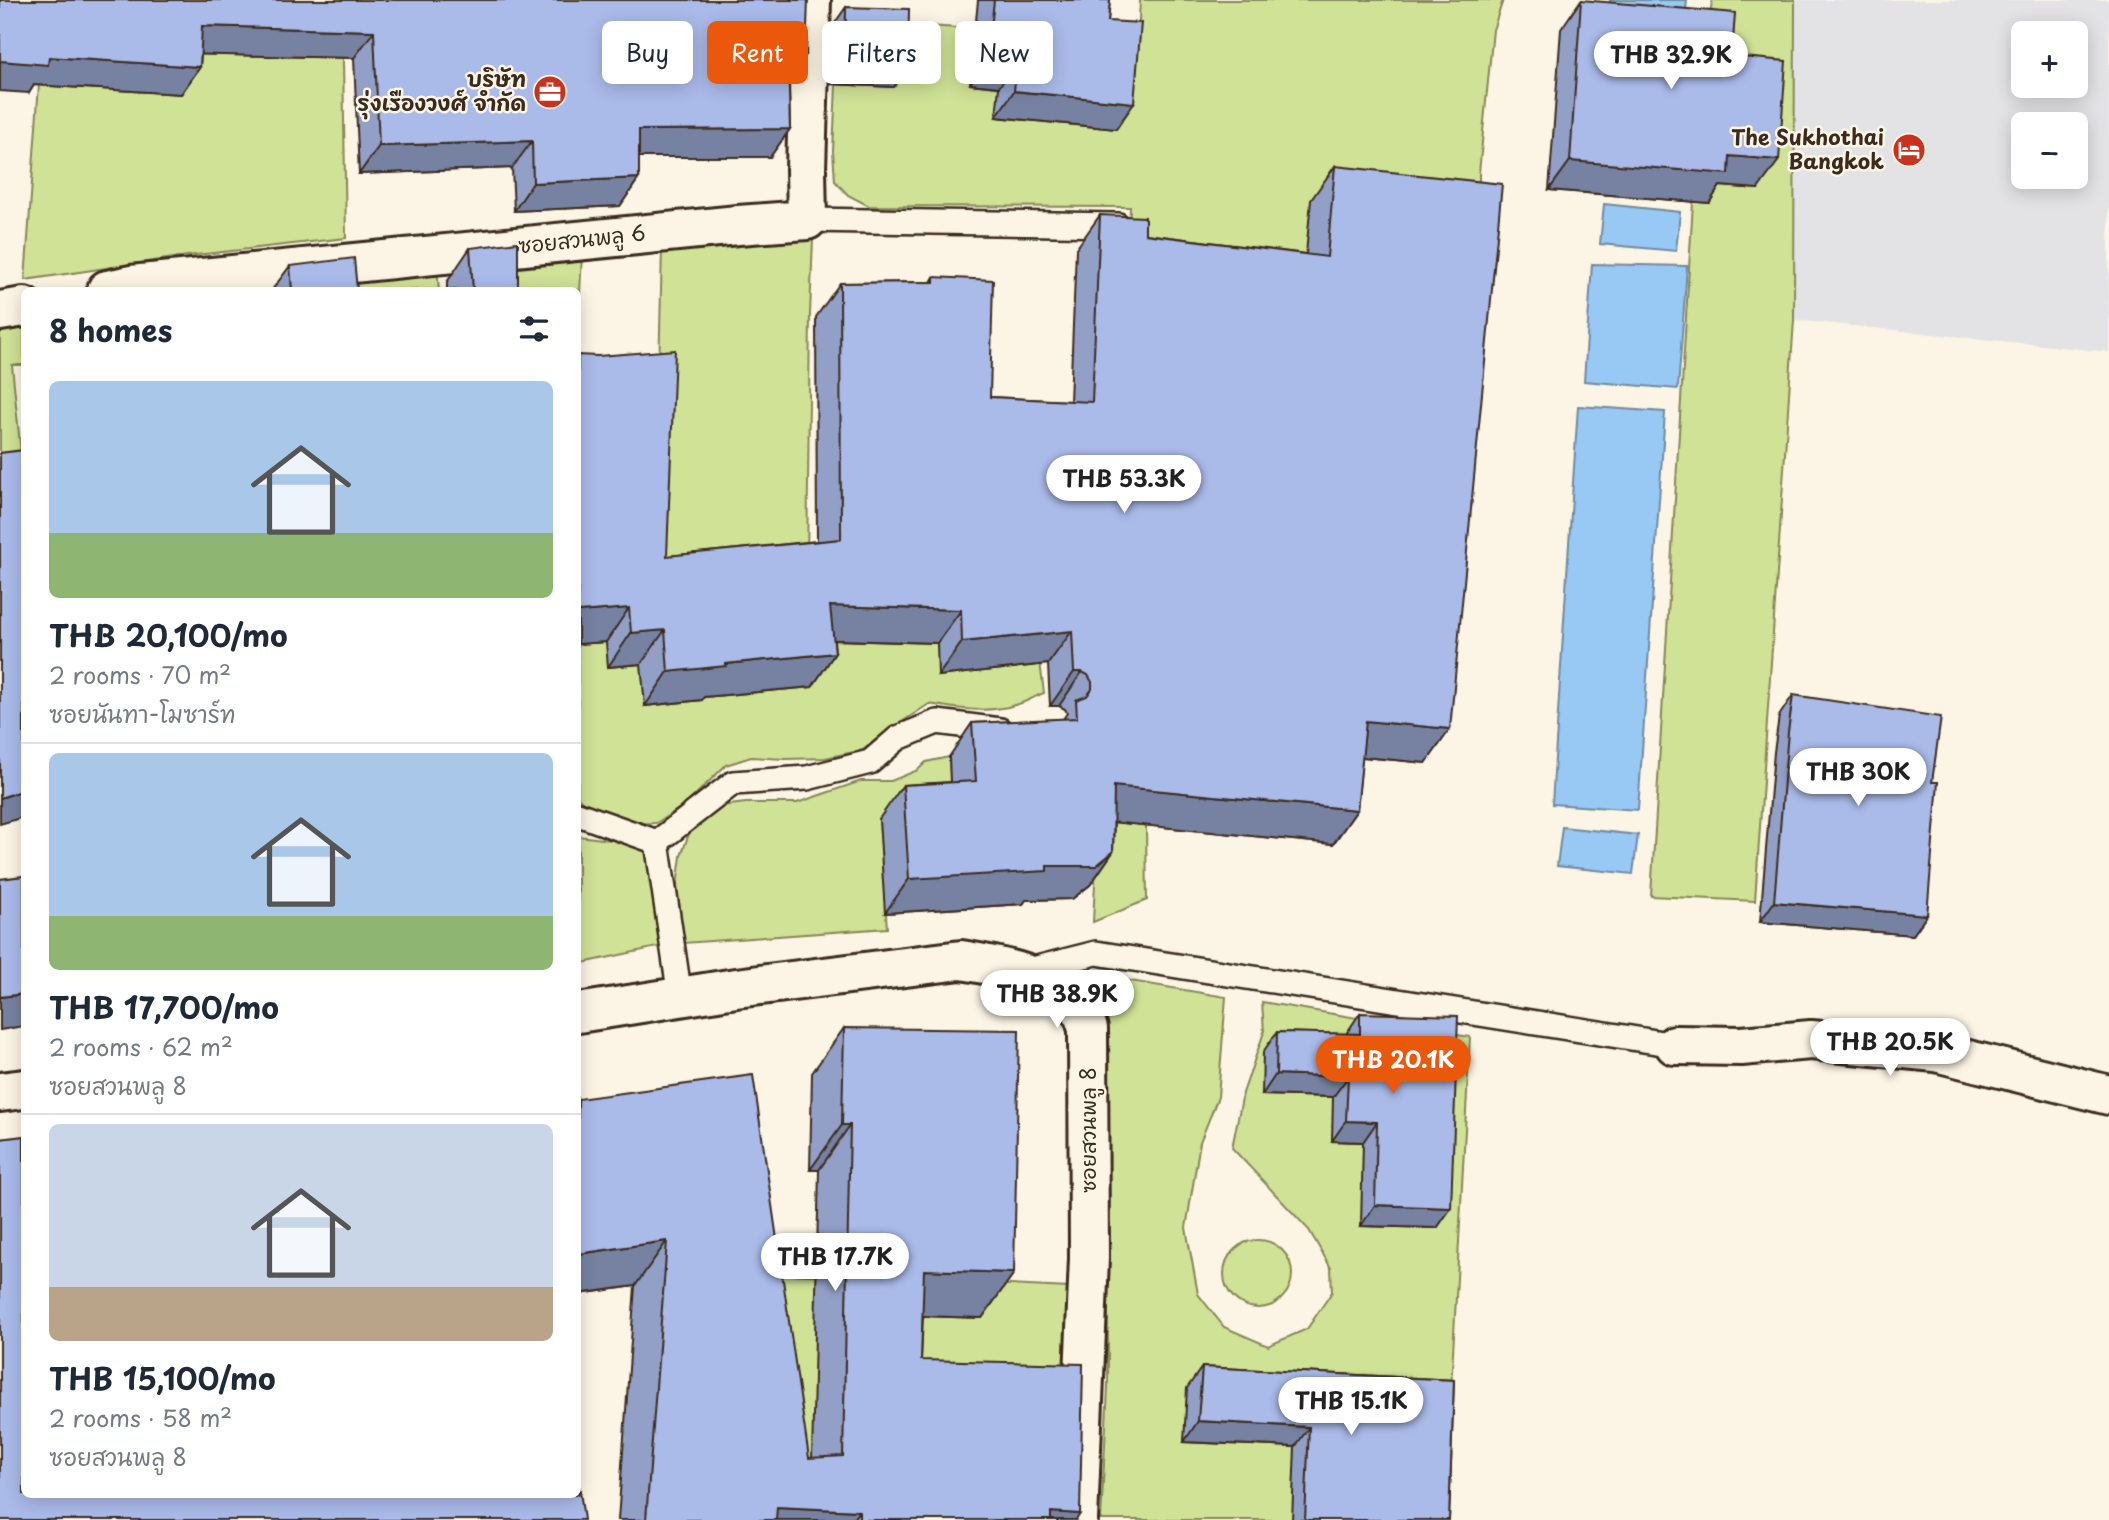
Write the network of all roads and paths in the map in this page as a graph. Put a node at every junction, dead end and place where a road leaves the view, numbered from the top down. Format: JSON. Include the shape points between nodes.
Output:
{"nodes":[{"id":1,"x":811,"y":0,"type":"edge"},
{"id":2,"x":807,"y":220,"type":"junction"},
{"id":3,"x":1118,"y":225,"type":"edge"},
{"id":4,"x":121,"y":287,"type":"edge"},
{"id":5,"x":21,"y":308,"type":"edge"},
{"id":6,"x":0,"y":311,"type":"edge"},
{"id":7,"x":1022,"y":726,"type":"edge"},
{"id":8,"x":581,"y":815,"type":"edge"},
{"id":9,"x":657,"y":842,"type":"junction"},
{"id":10,"x":1018,"y":972,"type":"junction"},
{"id":11,"x":680,"y":997,"type":"junction"},
{"id":12,"x":581,"y":1013,"type":"edge"},
{"id":13,"x":1675,"y":1045,"type":"joint"},
{"id":14,"x":21,"y":1089,"type":"edge"},
{"id":15,"x":0,"y":1092,"type":"edge"},
{"id":16,"x":2109,"y":1095,"type":"edge"},
{"id":17,"x":1078,"y":1520,"type":"edge"}],
"edges":[{"from":1,"to":2,"type":"street"},
{"from":2,"to":3,"type":"lane","name":"ซอยสวนพลู 6"},
{"from":2,"to":4,"type":"street","name":"ซอยสวนพลู 6"},
{"from":5,"to":6,"type":"street"},
{"from":7,"to":9,"type":"lane","via":[[999,731],[937,722],[898,738],[870,762],[807,778],[733,783]]},
{"from":8,"to":9,"type":"lane"},
{"from":9,"to":11,"type":"lane"},
{"from":10,"to":11,"type":"street","name":"ซอยสวนพลู 8","via":[[961,960]]},
{"from":10,"to":13,"type":"lane","via":[[1096,953]]},
{"from":10,"to":17,"type":"street","name":"ซอยสวนพลู 8","via":[[1068,996],[1082,1011],[1088,1029],[1088,1258]]},
{"from":11,"to":12,"type":"street","name":"ซอยสวนพลู 8"},
{"from":13,"to":16,"type":"street","via":[[1811,1040],[1936,1052]]},
{"from":14,"to":15,"type":"street"}]}
